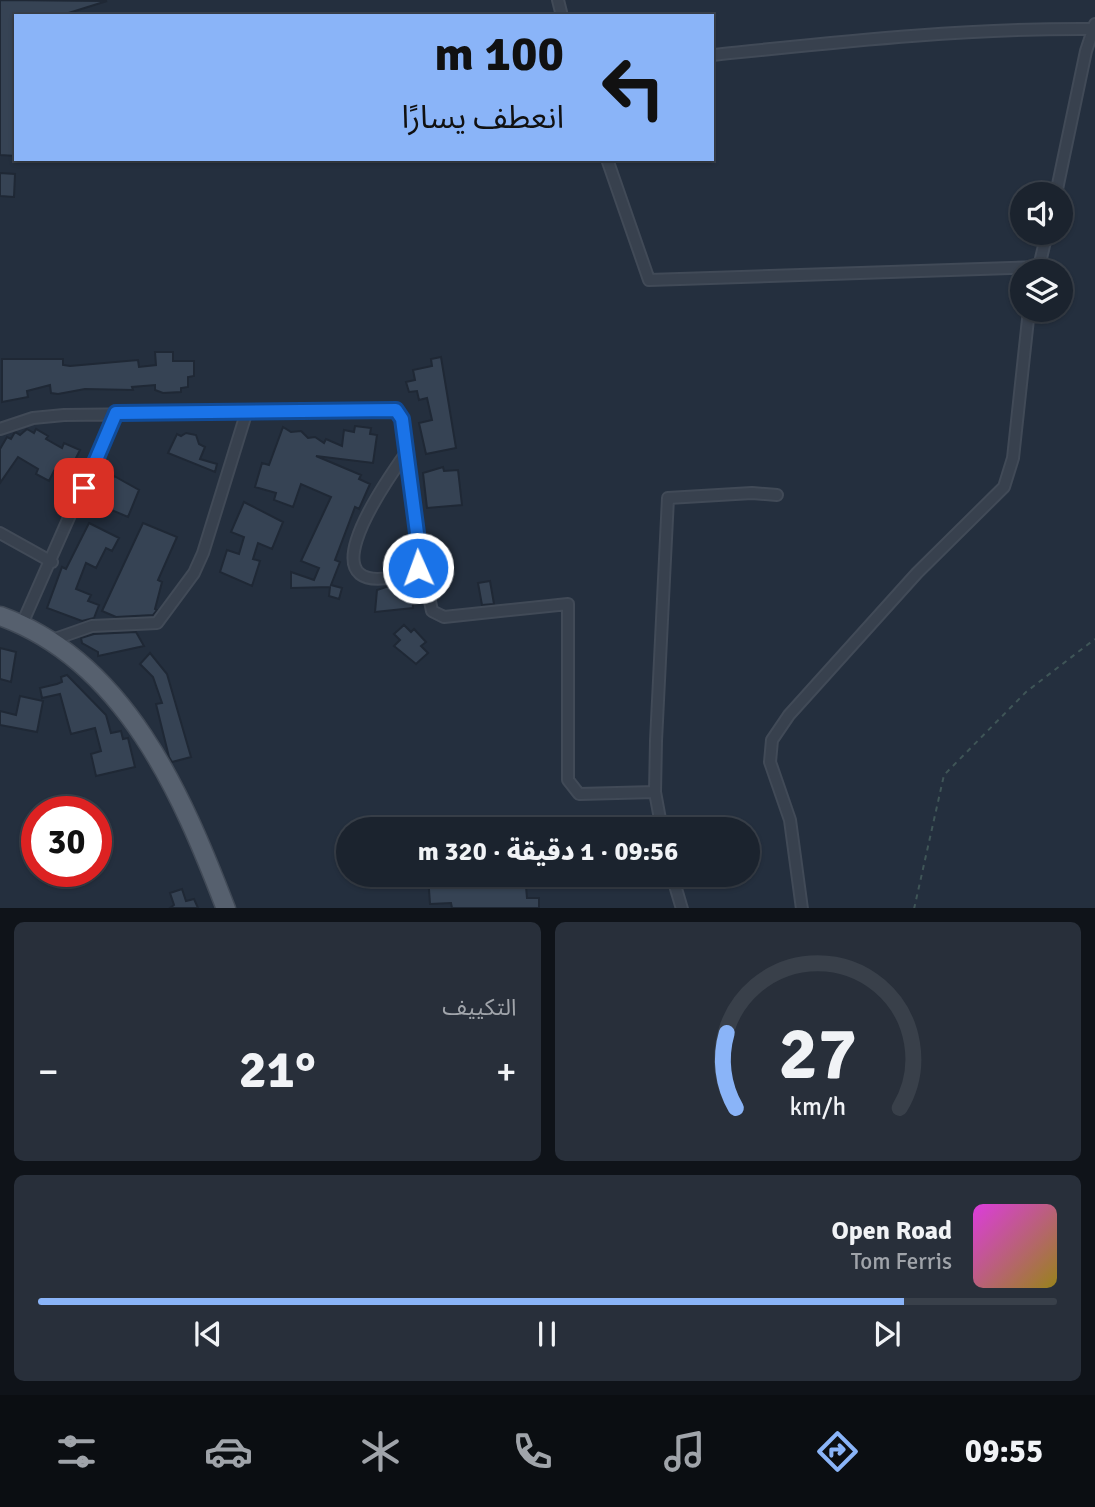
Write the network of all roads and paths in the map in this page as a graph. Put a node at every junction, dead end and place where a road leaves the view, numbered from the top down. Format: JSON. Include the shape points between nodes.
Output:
{"nodes":[{"id":1,"x":1094,"y":27,"type":"edge"},
{"id":2,"x":714,"y":55,"type":"edge"},
{"id":3,"x":608,"y":161,"type":"edge"},
{"id":4,"x":1059,"y":182,"type":"edge"},
{"id":5,"x":1010,"y":270,"type":"edge"},
{"id":6,"x":1028,"y":322,"type":"edge"},
{"id":7,"x":116,"y":413,"type":"junction"},
{"id":8,"x":246,"y":414,"type":"junction"},
{"id":9,"x":0,"y":429,"type":"edge"},
{"id":10,"x":406,"y":453,"type":"junction"},
{"id":11,"x":777,"y":495,"type":"dead end"},
{"id":12,"x":0,"y":533,"type":"edge"},
{"id":13,"x":52,"y":562,"type":"junction"},
{"id":14,"x":426,"y":582,"type":"dead end"},
{"id":15,"x":0,"y":616,"type":"edge"},
{"id":16,"x":22,"y":624,"type":"junction"},
{"id":17,"x":1095,"y":639,"type":"edge"},
{"id":18,"x":52,"y":640,"type":"junction"},
{"id":19,"x":655,"y":792,"type":"junction"},
{"id":20,"x":660,"y":817,"type":"edge"},
{"id":21,"x":676,"y":887,"type":"edge"},
{"id":22,"x":226,"y":908,"type":"edge"},
{"id":23,"x":682,"y":908,"type":"edge"},
{"id":24,"x":802,"y":908,"type":"edge"},
{"id":25,"x":914,"y":908,"type":"edge"}],
"edges":[{"from":1,"to":2,"type":"street","via":[[953,32]]},
{"from":1,"to":4,"type":"street"},
{"from":3,"to":5,"type":"street","via":[[649,280]]},
{"from":6,"to":24,"type":"street","via":[[1013,458],[1004,488],[916,573],[772,740],[770,762],[790,820]]},
{"from":7,"to":8,"type":"street"},
{"from":7,"to":9,"type":"street","via":[[33,418]]},
{"from":7,"to":13,"type":"street"},
{"from":8,"to":10,"type":"street","via":[[396,410],[401,416]]},
{"from":8,"to":18,"type":"street","via":[[203,553],[157,623],[92,626]]},
{"from":10,"to":10,"type":"street","via":[[378,493],[357,540],[353,563],[365,577],[406,574],[418,568]]},
{"from":11,"to":19,"type":"street","via":[[668,498]]},
{"from":12,"to":13,"type":"street"},
{"from":13,"to":16,"type":"street"},
{"from":14,"to":19,"type":"street","via":[[432,611],[444,617],[568,604],[568,780],[579,794]]},
{"from":15,"to":16,"type":"main road"},
{"from":16,"to":18,"type":"main road"},
{"from":17,"to":25,"type":"path","via":[[1026,692],[944,775]]},
{"from":18,"to":22,"type":"main road","via":[[97,677],[129,715],[190,820]]},
{"from":19,"to":20,"type":"street"},
{"from":21,"to":23,"type":"street"}]}
